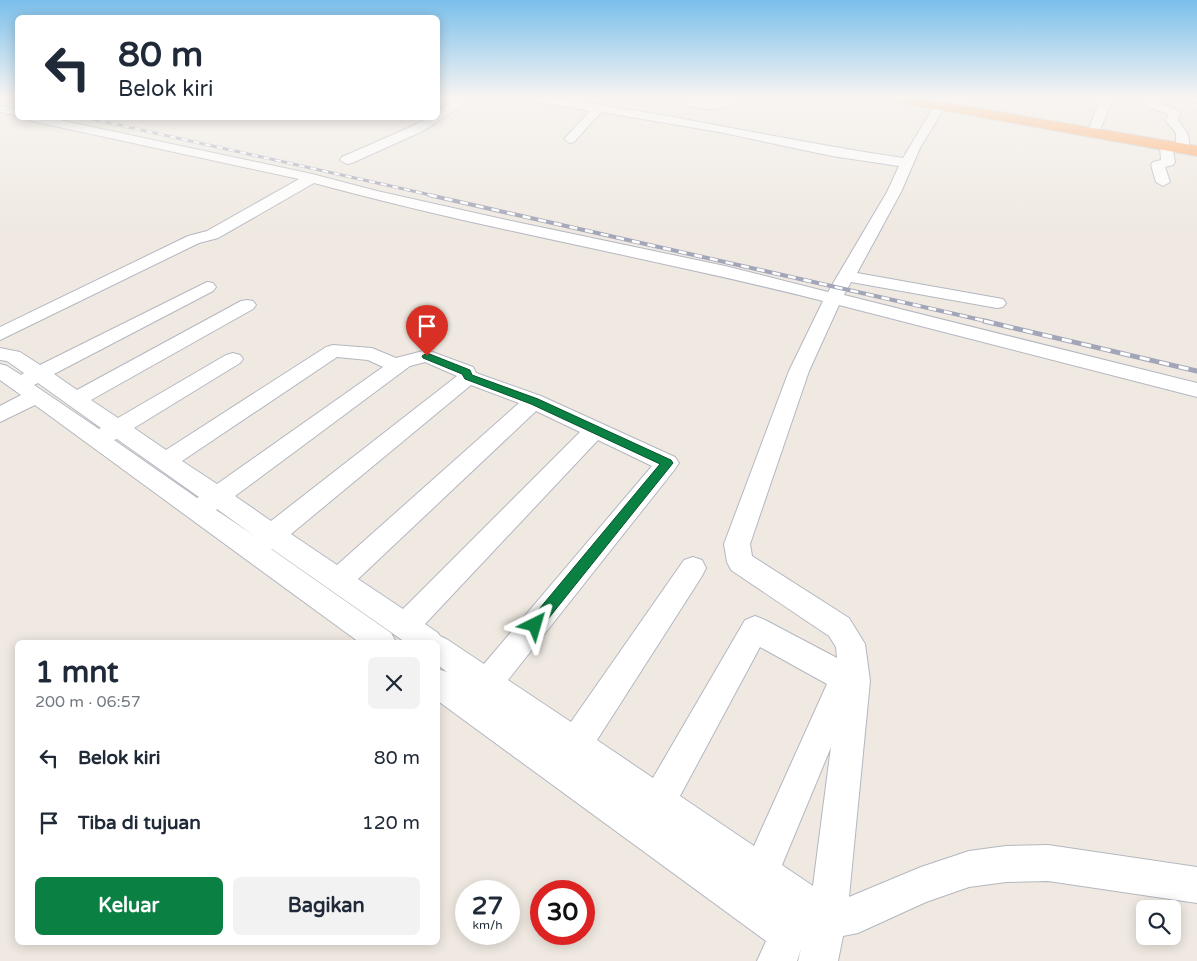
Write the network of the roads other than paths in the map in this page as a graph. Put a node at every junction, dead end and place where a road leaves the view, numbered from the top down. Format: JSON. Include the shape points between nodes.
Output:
{"nodes":[{"id":1,"x":146,"y":142,"type":"edge"},
{"id":2,"x":387,"y":142,"type":"edge"},
{"id":3,"x":787,"y":142,"type":"edge"},
{"id":4,"x":918,"y":142,"type":"edge"},
{"id":5,"x":1144,"y":142,"type":"edge"},
{"id":6,"x":1182,"y":142,"type":"edge"},
{"id":7,"x":1166,"y":146,"type":"junction"},
{"id":8,"x":1182,"y":148,"type":"junction"},
{"id":9,"x":1197,"y":151,"type":"edge"},
{"id":10,"x":348,"y":160,"type":"dead end"},
{"id":11,"x":906,"y":163,"type":"junction"},
{"id":12,"x":312,"y":178,"type":"junction"},
{"id":13,"x":1163,"y":182,"type":"dead end"},
{"id":14,"x":212,"y":235,"type":"junction"},
{"id":15,"x":207,"y":287,"type":"dead end"},
{"id":16,"x":840,"y":287,"type":"junction"},
{"id":17,"x":997,"y":303,"type":"dead end"},
{"id":18,"x":247,"y":305,"type":"dead end"},
{"id":19,"x":0,"y":334,"type":"edge"},
{"id":20,"x":0,"y":346,"type":"edge"},
{"id":21,"x":0,"y":354,"type":"edge"},
{"id":22,"x":233,"y":360,"type":"dead end"},
{"id":23,"x":398,"y":366,"type":"junction"},
{"id":24,"x":468,"y":377,"type":"junction"},
{"id":25,"x":24,"y":381,"type":"edge"},
{"id":26,"x":1197,"y":390,"type":"edge"},
{"id":27,"x":76,"y":400,"type":"junction"},
{"id":28,"x":534,"y":402,"type":"junction"},
{"id":29,"x":0,"y":415,"type":"edge"},
{"id":30,"x":595,"y":430,"type":"junction"},
{"id":31,"x":108,"y":434,"type":"junction"},
{"id":32,"x":165,"y":461,"type":"junction"},
{"id":33,"x":217,"y":497,"type":"junction"},
{"id":34,"x":197,"y":511,"type":"junction"},
{"id":35,"x":262,"y":542,"type":"junction"},
{"id":36,"x":694,"y":568,"type":"dead end"},
{"id":37,"x":338,"y":580,"type":"junction"},
{"id":38,"x":405,"y":626,"type":"junction"},
{"id":39,"x":379,"y":640,"type":"edge"},
{"id":40,"x":425,"y":640,"type":"edge"},
{"id":41,"x":440,"y":651,"type":"edge"},
{"id":42,"x":440,"y":684,"type":"edge"},
{"id":43,"x":478,"y":694,"type":"junction"},
{"id":44,"x":575,"y":744,"type":"junction"},
{"id":45,"x":658,"y":801,"type":"junction"},
{"id":46,"x":761,"y":872,"type":"junction"},
{"id":47,"x":1197,"y":884,"type":"edge"},
{"id":48,"x":828,"y":920,"type":"junction"},
{"id":49,"x":782,"y":948,"type":"edge"},
{"id":50,"x":818,"y":961,"type":"edge"}],
"edges":[{"from":1,"to":12,"type":"street"},
{"from":2,"to":10,"type":"street"},
{"from":3,"to":11,"type":"street"},
{"from":4,"to":11,"type":"street"},
{"from":5,"to":7,"type":"highway"},
{"from":6,"to":8,"type":"street"},
{"from":7,"to":8,"type":"highway"},
{"from":7,"to":13,"type":"street","via":[[1168,162],[1158,165]]},
{"from":8,"to":9,"type":"highway"},
{"from":11,"to":16,"type":"street","via":[[894,192]]},
{"from":12,"to":14,"type":"street"},
{"from":12,"to":16,"type":"street","via":[[375,195],[701,266]]},
{"from":14,"to":19,"type":"street","via":[[194,239]]},
{"from":14,"to":20,"type":"street","via":[[205,242]]},
{"from":15,"to":25,"type":"street"},
{"from":16,"to":17,"type":"street","via":[[933,293]]},
{"from":16,"to":26,"type":"street"},
{"from":16,"to":48,"type":"street","via":[[799,372],[737,544],[740,562],[839,627],[850,644],[854,681]]},
{"from":18,"to":27,"type":"street"},
{"from":21,"to":25,"type":"street","via":[[13,356]]},
{"from":22,"to":31,"type":"street"},
{"from":23,"to":24,"type":"street","via":[[427,356],[466,372]]},
{"from":23,"to":32,"type":"street","via":[[372,354],[333,351]]},
{"from":23,"to":33,"type":"street"},
{"from":24,"to":28,"type":"street"},
{"from":24,"to":35,"type":"street"},
{"from":25,"to":27,"type":"street"},
{"from":25,"to":29,"type":"street"},
{"from":25,"to":31,"type":"street"},
{"from":27,"to":31,"type":"street"},
{"from":28,"to":30,"type":"street"},
{"from":28,"to":37,"type":"street"},
{"from":30,"to":38,"type":"street"},
{"from":30,"to":43,"type":"street","via":[[667,463]]},
{"from":31,"to":32,"type":"street"},
{"from":31,"to":34,"type":"street"},
{"from":32,"to":33,"type":"street"},
{"from":33,"to":34,"type":"street"},
{"from":33,"to":35,"type":"street"},
{"from":34,"to":35,"type":"street"},
{"from":35,"to":37,"type":"street"},
{"from":35,"to":39,"type":"street"},
{"from":36,"to":44,"type":"street"},
{"from":37,"to":38,"type":"street"},
{"from":38,"to":40,"type":"street"},
{"from":41,"to":43,"type":"street"},
{"from":42,"to":43,"type":"street"},
{"from":43,"to":44,"type":"street"},
{"from":43,"to":49,"type":"street"},
{"from":44,"to":45,"type":"street"},
{"from":45,"to":46,"type":"street"},
{"from":45,"to":46,"type":"street","via":[[755,629],[845,678]]},
{"from":46,"to":49,"type":"street","via":[[801,900]]},
{"from":47,"to":48,"type":"street","via":[[1048,864],[1006,864],[969,869],[921,885],[858,914]]},
{"from":48,"to":50,"type":"street"}]}
